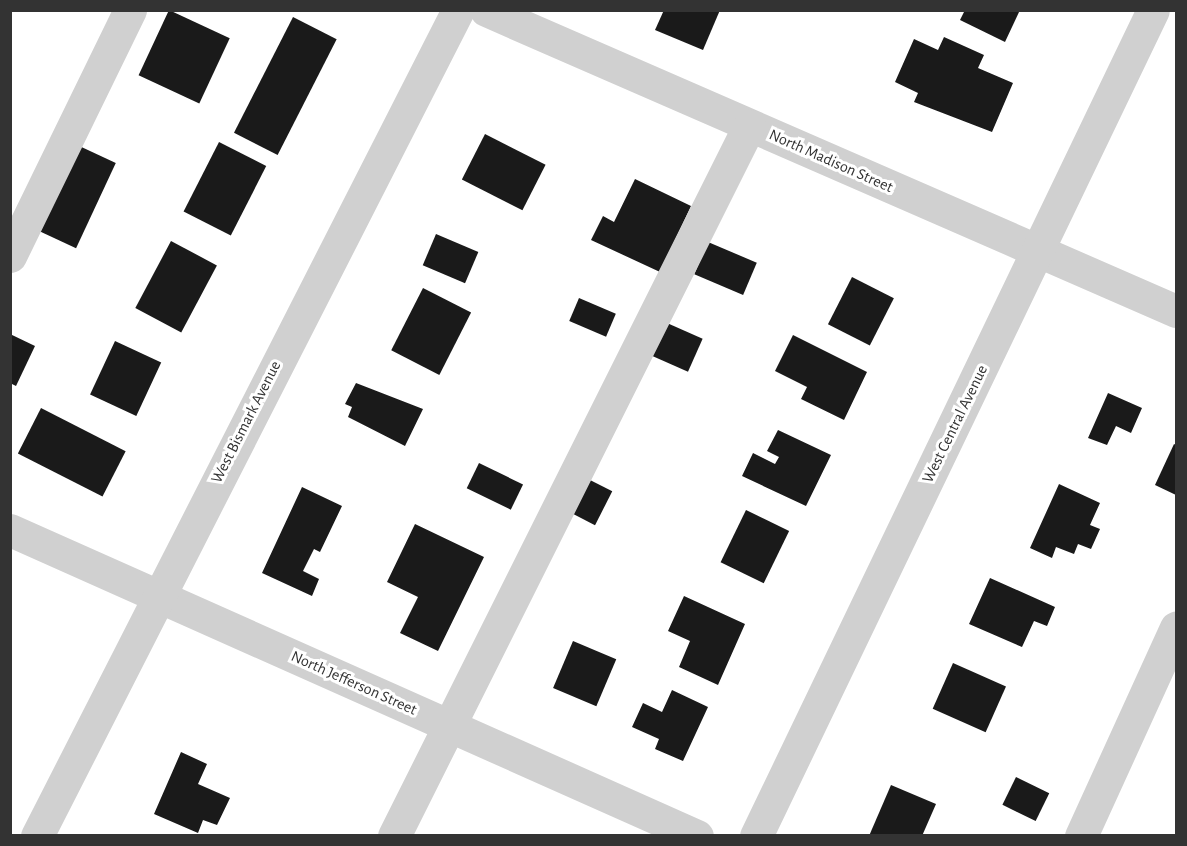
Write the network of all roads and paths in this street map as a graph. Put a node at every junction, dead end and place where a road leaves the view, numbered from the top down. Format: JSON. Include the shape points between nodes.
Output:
{"nodes":[{"id":1,"x":130,"y":10,"type":"edge"},
{"id":2,"x":458,"y":10,"type":"edge"},
{"id":3,"x":486,"y":10,"type":"edge"},
{"id":4,"x":1153,"y":10,"type":"edge"},
{"id":5,"x":749,"y":126,"type":"junction"},
{"id":6,"x":1038,"y":252,"type":"junction"},
{"id":7,"x":10,"y":256,"type":"edge"},
{"id":8,"x":1176,"y":310,"type":"edge"},
{"id":9,"x":10,"y":530,"type":"edge"},
{"id":10,"x":157,"y":595,"type":"junction"},
{"id":11,"x":1176,"y":628,"type":"edge"},
{"id":12,"x":449,"y":725,"type":"junction"},
{"id":13,"x":37,"y":836,"type":"edge"},
{"id":14,"x":394,"y":836,"type":"edge"},
{"id":15,"x":697,"y":836,"type":"edge"},
{"id":16,"x":756,"y":836,"type":"edge"},
{"id":17,"x":1081,"y":836,"type":"edge"}],
"edges":[{"from":1,"to":7,"type":"street"},
{"from":2,"to":10,"type":"street","name":"West Bismark Avenue"},
{"from":3,"to":5,"type":"street","name":"North Madison Street"},
{"from":4,"to":6,"type":"street","name":"West Central Avenue"},
{"from":5,"to":6,"type":"street","name":"North Madison Street"},
{"from":5,"to":12,"type":"street"},
{"from":6,"to":8,"type":"street","name":"North Madison Street"},
{"from":6,"to":16,"type":"street","name":"West Central Avenue"},
{"from":9,"to":10,"type":"street","name":"North Jefferson Street"},
{"from":10,"to":12,"type":"street","name":"North Jefferson Street"},
{"from":10,"to":13,"type":"street","name":"West Bismark Avenue"},
{"from":11,"to":17,"type":"street"},
{"from":12,"to":14,"type":"street"},
{"from":12,"to":15,"type":"street","name":"North Jefferson Street"}]}
